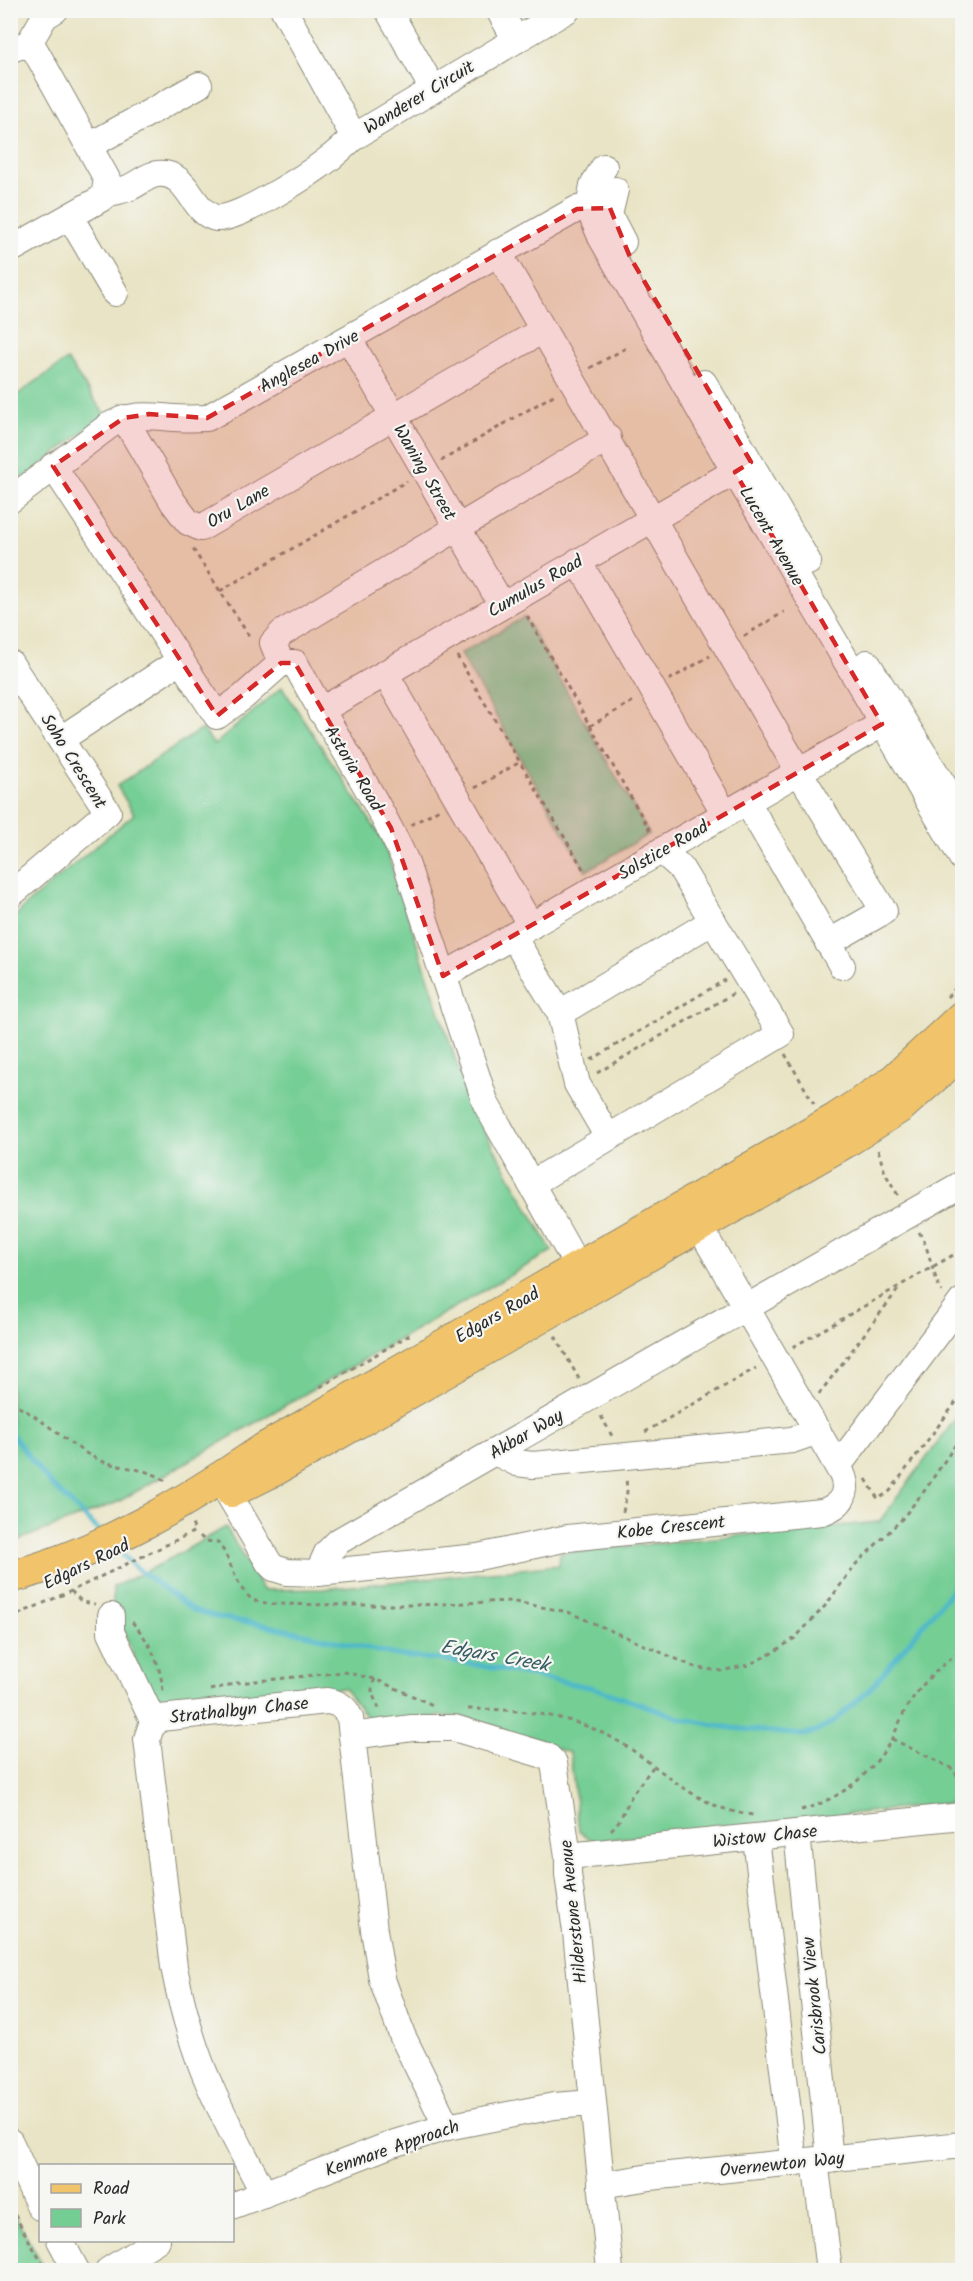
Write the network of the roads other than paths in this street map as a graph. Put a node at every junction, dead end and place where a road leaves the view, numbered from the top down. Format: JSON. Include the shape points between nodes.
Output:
{"nodes":[{"id":1,"x":55,"y":10,"type":"edge"},
{"id":2,"x":284,"y":10,"type":"edge"},
{"id":3,"x":388,"y":10,"type":"edge"},
{"id":4,"x":499,"y":10,"type":"edge"},
{"id":5,"x":567,"y":10,"type":"edge"},
{"id":6,"x":516,"y":40,"type":"junction"},
{"id":7,"x":19,"y":47,"type":"edge"},
{"id":8,"x":199,"y":85,"type":"dead end"},
{"id":9,"x":433,"y":89,"type":"junction"},
{"id":10,"x":354,"y":136,"type":"junction"},
{"id":11,"x":89,"y":146,"type":"junction"},
{"id":12,"x":604,"y":193,"type":"joint"},
{"id":13,"x":105,"y":194,"type":"junction"},
{"id":14,"x":70,"y":217,"type":"junction"},
{"id":15,"x":10,"y":250,"type":"edge"},
{"id":16,"x":498,"y":252,"type":"junction"},
{"id":17,"x":115,"y":293,"type":"dead end"},
{"id":18,"x":543,"y":330,"type":"junction"},
{"id":19,"x":349,"y":339,"type":"junction"},
{"id":20,"x":393,"y":416,"type":"junction"},
{"id":21,"x":124,"y":418,"type":"junction"},
{"id":22,"x":608,"y":438,"type":"junction"},
{"id":23,"x":53,"y":466,"type":"junction"},
{"id":24,"x":743,"y":467,"type":"junction"},
{"id":25,"x":10,"y":500,"type":"edge"},
{"id":26,"x":654,"y":518,"type":"junction"},
{"id":27,"x":458,"y":529,"type":"junction"},
{"id":28,"x":578,"y":561,"type":"junction"},
{"id":29,"x":509,"y":601,"type":"junction"},
{"id":30,"x":181,"y":660,"type":"junction"},
{"id":31,"x":10,"y":663,"type":"edge"},
{"id":32,"x":281,"y":663,"type":"junction"},
{"id":33,"x":385,"y":673,"type":"junction"},
{"id":34,"x":320,"y":711,"type":"junction"},
{"id":35,"x":882,"y":724,"type":"junction"},
{"id":36,"x":61,"y":740,"type":"junction"},
{"id":37,"x":799,"y":772,"type":"junction"},
{"id":38,"x":736,"y":808,"type":"junction"},
{"id":39,"x":963,"y":815,"type":"edge"},
{"id":40,"x":662,"y":851,"type":"junction"},
{"id":41,"x":963,"y":858,"type":"edge"},
{"id":42,"x":10,"y":895,"type":"edge"},
{"id":43,"x":713,"y":921,"type":"junction"},
{"id":44,"x":522,"y":932,"type":"junction"},
{"id":45,"x":828,"y":943,"type":"junction"},
{"id":46,"x":842,"y":966,"type":"dead end"},
{"id":47,"x":444,"y":976,"type":"junction"},
{"id":48,"x":560,"y":1013,"type":"junction"},
{"id":49,"x":963,"y":1017,"type":"edge"},
{"id":50,"x":963,"y":1052,"type":"edge"},
{"id":51,"x":608,"y":1137,"type":"junction"},
{"id":52,"x":531,"y":1184,"type":"junction"},
{"id":53,"x":963,"y":1184,"type":"edge"},
{"id":54,"x":699,"y":1226,"type":"junction"},
{"id":55,"x":584,"y":1278,"type":"junction"},
{"id":56,"x":747,"y":1307,"type":"junction"},
{"id":57,"x":958,"y":1307,"type":"edge"},
{"id":58,"x":818,"y":1431,"type":"junction"},
{"id":59,"x":495,"y":1452,"type":"junction"},
{"id":60,"x":838,"y":1466,"type":"junction"},
{"id":61,"x":228,"y":1493,"type":"junction"},
{"id":62,"x":175,"y":1523,"type":"junction"},
{"id":63,"x":74,"y":1571,"type":"junction"},
{"id":64,"x":318,"y":1573,"type":"junction"},
{"id":65,"x":10,"y":1577,"type":"edge"},
{"id":66,"x":10,"y":1596,"type":"edge"},
{"id":67,"x":111,"y":1616,"type":"dead end"},
{"id":68,"x":154,"y":1723,"type":"junction"},
{"id":69,"x":352,"y":1736,"type":"junction"},
{"id":70,"x":963,"y":1816,"type":"edge"},
{"id":71,"x":797,"y":1822,"type":"junction"},
{"id":72,"x":757,"y":1826,"type":"junction"},
{"id":73,"x":568,"y":1856,"type":"junction"},
{"id":74,"x":593,"y":2103,"type":"junction"},
{"id":75,"x":447,"y":2127,"type":"junction"},
{"id":76,"x":10,"y":2142,"type":"edge"},
{"id":77,"x":963,"y":2145,"type":"edge"},
{"id":78,"x":813,"y":2161,"type":"junction"},
{"id":79,"x":601,"y":2185,"type":"junction"},
{"id":80,"x":264,"y":2194,"type":"junction"},
{"id":81,"x":234,"y":2204,"type":"edge"},
{"id":82,"x":39,"y":2205,"type":"edge"},
{"id":83,"x":61,"y":2242,"type":"edge"},
{"id":84,"x":155,"y":2242,"type":"edge"},
{"id":85,"x":76,"y":2271,"type":"edge"},
{"id":86,"x":109,"y":2271,"type":"edge"},
{"id":87,"x":610,"y":2271,"type":"edge"},
{"id":88,"x":829,"y":2271,"type":"edge"}],
"edges":[{"from":1,"to":7,"type":"street"},
{"from":2,"to":10,"type":"street","name":"Wanderer Circuit"},
{"from":3,"to":9,"type":"street"},
{"from":4,"to":6,"type":"street"},
{"from":5,"to":6,"type":"street","name":"Wanderer Circuit"},
{"from":6,"to":9,"type":"street","name":"Wanderer Circuit"},
{"from":7,"to":11,"type":"street","via":[[34,50],[44,64]]},
{"from":8,"to":11,"type":"street"},
{"from":9,"to":10,"type":"street","name":"Wanderer Circuit"},
{"from":10,"to":13,"type":"street","via":[[330,158],[232,217],[215,218],[204,211],[182,183],[170,176],[156,174],[126,189]]},
{"from":11,"to":13,"type":"street","via":[[107,179]]},
{"from":12,"to":16,"type":"street","name":"Anglesea Drive"},
{"from":12,"to":24,"type":"street","name":"Lucent Avenue","via":[[601,237]]},
{"from":13,"to":14,"type":"street"},
{"from":14,"to":15,"type":"street"},
{"from":14,"to":17,"type":"street"},
{"from":16,"to":18,"type":"street"},
{"from":16,"to":19,"type":"street","name":"Anglesea Drive"},
{"from":18,"to":20,"type":"street"},
{"from":18,"to":22,"type":"street"},
{"from":19,"to":20,"type":"street","name":"Waning Street"},
{"from":19,"to":21,"type":"street","name":"Anglesea Drive","via":[[207,418],[149,414]]},
{"from":20,"to":21,"type":"street","name":"Oru Lane","via":[[201,528],[188,522],[173,502]]},
{"from":20,"to":27,"type":"street","name":"Waning Street"},
{"from":21,"to":23,"type":"street","name":"Anglesea Drive"},
{"from":22,"to":26,"type":"street"},
{"from":22,"to":27,"type":"street"},
{"from":23,"to":25,"type":"street","name":"Anglesea Drive"},
{"from":23,"to":30,"type":"street"},
{"from":24,"to":26,"type":"street","name":"Cumulus Road"},
{"from":24,"to":35,"type":"street","name":"Lucent Avenue"},
{"from":24,"to":39,"type":"street","name":"Lucent Avenue"},
{"from":26,"to":28,"type":"street","name":"Cumulus Road"},
{"from":26,"to":37,"type":"street"},
{"from":27,"to":29,"type":"street","name":"Waning Street"},
{"from":27,"to":32,"type":"street","via":[[282,633],[273,643]]},
{"from":28,"to":29,"type":"street","name":"Cumulus Road"},
{"from":28,"to":38,"type":"street","via":[[652,689]]},
{"from":29,"to":33,"type":"street","name":"Cumulus Road"},
{"from":30,"to":32,"type":"street","via":[[217,716]]},
{"from":30,"to":36,"type":"street"},
{"from":31,"to":36,"type":"street","name":"Soho Crescent"},
{"from":32,"to":34,"type":"street","name":"Astoria Road","via":[[295,663]]},
{"from":33,"to":34,"type":"street","name":"Cumulus Road"},
{"from":33,"to":44,"type":"street","via":[[457,798]]},
{"from":34,"to":47,"type":"street","name":"Astoria Road","via":[[391,828]]},
{"from":35,"to":37,"type":"street","name":"Solstice Road"},
{"from":35,"to":41,"type":"street","name":"Lucent Avenue"},
{"from":36,"to":42,"type":"street","name":"Soho Crescent","via":[[108,812]]},
{"from":37,"to":38,"type":"street","name":"Solstice Road"},
{"from":37,"to":45,"type":"street","via":[[884,911]]},
{"from":38,"to":40,"type":"street","name":"Solstice Road"},
{"from":38,"to":45,"type":"street"},
{"from":40,"to":43,"type":"street","via":[[680,867]]},
{"from":40,"to":44,"type":"street","name":"Solstice Road"},
{"from":43,"to":48,"type":"street"},
{"from":43,"to":51,"type":"street","via":[[778,1036]]},
{"from":44,"to":47,"type":"street","name":"Solstice Road"},
{"from":44,"to":48,"type":"street"},
{"from":45,"to":46,"type":"street"},
{"from":47,"to":52,"type":"street","name":"Astoria Road","via":[[486,1104]]},
{"from":48,"to":51,"type":"street","via":[[575,1077]]},
{"from":49,"to":55,"type":"main road","name":"Edgars Road","via":[[913,1064],[865,1101]]},
{"from":50,"to":54,"type":"main road","name":"Edgars Road","via":[[880,1121]]},
{"from":51,"to":52,"type":"street"},
{"from":52,"to":55,"type":"street","name":"Astoria Road"},
{"from":53,"to":56,"type":"street","name":"Akbar Way"},
{"from":54,"to":55,"type":"main road","name":"Edgars Road"},
{"from":54,"to":56,"type":"street","name":"Kobe Crescent"},
{"from":55,"to":61,"type":"main road","name":"Edgars Road","via":[[276,1469]]},
{"from":55,"to":62,"type":"main road","name":"Edgars Road","via":[[264,1449]]},
{"from":56,"to":58,"type":"street","name":"Kobe Crescent"},
{"from":56,"to":59,"type":"street","name":"Akbar Way"},
{"from":57,"to":60,"type":"street"},
{"from":58,"to":59,"type":"street","via":[[792,1440],[533,1465]]},
{"from":58,"to":60,"type":"street","name":"Kobe Crescent"},
{"from":59,"to":64,"type":"street","name":"Akbar Way","via":[[339,1541],[327,1553]]},
{"from":60,"to":64,"type":"street","name":"Kobe Crescent","via":[[846,1490],[839,1503],[822,1512],[568,1538],[478,1557]]},
{"from":61,"to":62,"type":"main road","name":"Edgars Road"},
{"from":61,"to":64,"type":"street","name":"Kobe Crescent","via":[[274,1568]]},
{"from":62,"to":63,"type":"main road","name":"Edgars Road"},
{"from":63,"to":65,"type":"main road","name":"Edgars Road"},
{"from":63,"to":66,"type":"main road","name":"Edgars Road"},
{"from":67,"to":68,"type":"street","via":[[111,1632]]},
{"from":68,"to":69,"type":"street","name":"Strathalbyn Chase","via":[[166,1717],[327,1701],[346,1711]]},
{"from":68,"to":80,"type":"street","name":"Strathalbyn Chase","via":[[147,1739],[181,2001],[209,2084]]},
{"from":69,"to":73,"type":"street","name":"Hilderstone Avenue","via":[[412,1728],[454,1728],[552,1759],[557,1770]]},
{"from":69,"to":75,"type":"street","name":"Strathalbyn Chase","via":[[382,1978],[402,2035]]},
{"from":70,"to":71,"type":"street","name":"Wistow Chase"},
{"from":71,"to":72,"type":"street","name":"Wistow Chase"},
{"from":71,"to":78,"type":"street","name":"Carisbrook View"},
{"from":72,"to":73,"type":"street","name":"Wistow Chase"},
{"from":72,"to":78,"type":"street"},
{"from":73,"to":74,"type":"street","name":"Hilderstone Avenue"},
{"from":74,"to":75,"type":"street","name":"Kenmare Approach","via":[[554,2106]]},
{"from":74,"to":79,"type":"street","name":"Hilderstone Avenue"},
{"from":75,"to":80,"type":"street","name":"Kenmare Approach"},
{"from":76,"to":82,"type":"street"},
{"from":77,"to":78,"type":"street","name":"Overnewton Way"},
{"from":78,"to":79,"type":"street","name":"Overnewton Way"},
{"from":78,"to":88,"type":"street"},
{"from":79,"to":87,"type":"street","name":"Hilderstone Avenue"},
{"from":80,"to":81,"type":"street","name":"Kenmare Approach"},
{"from":83,"to":85,"type":"street"},
{"from":84,"to":86,"type":"street"}]}
